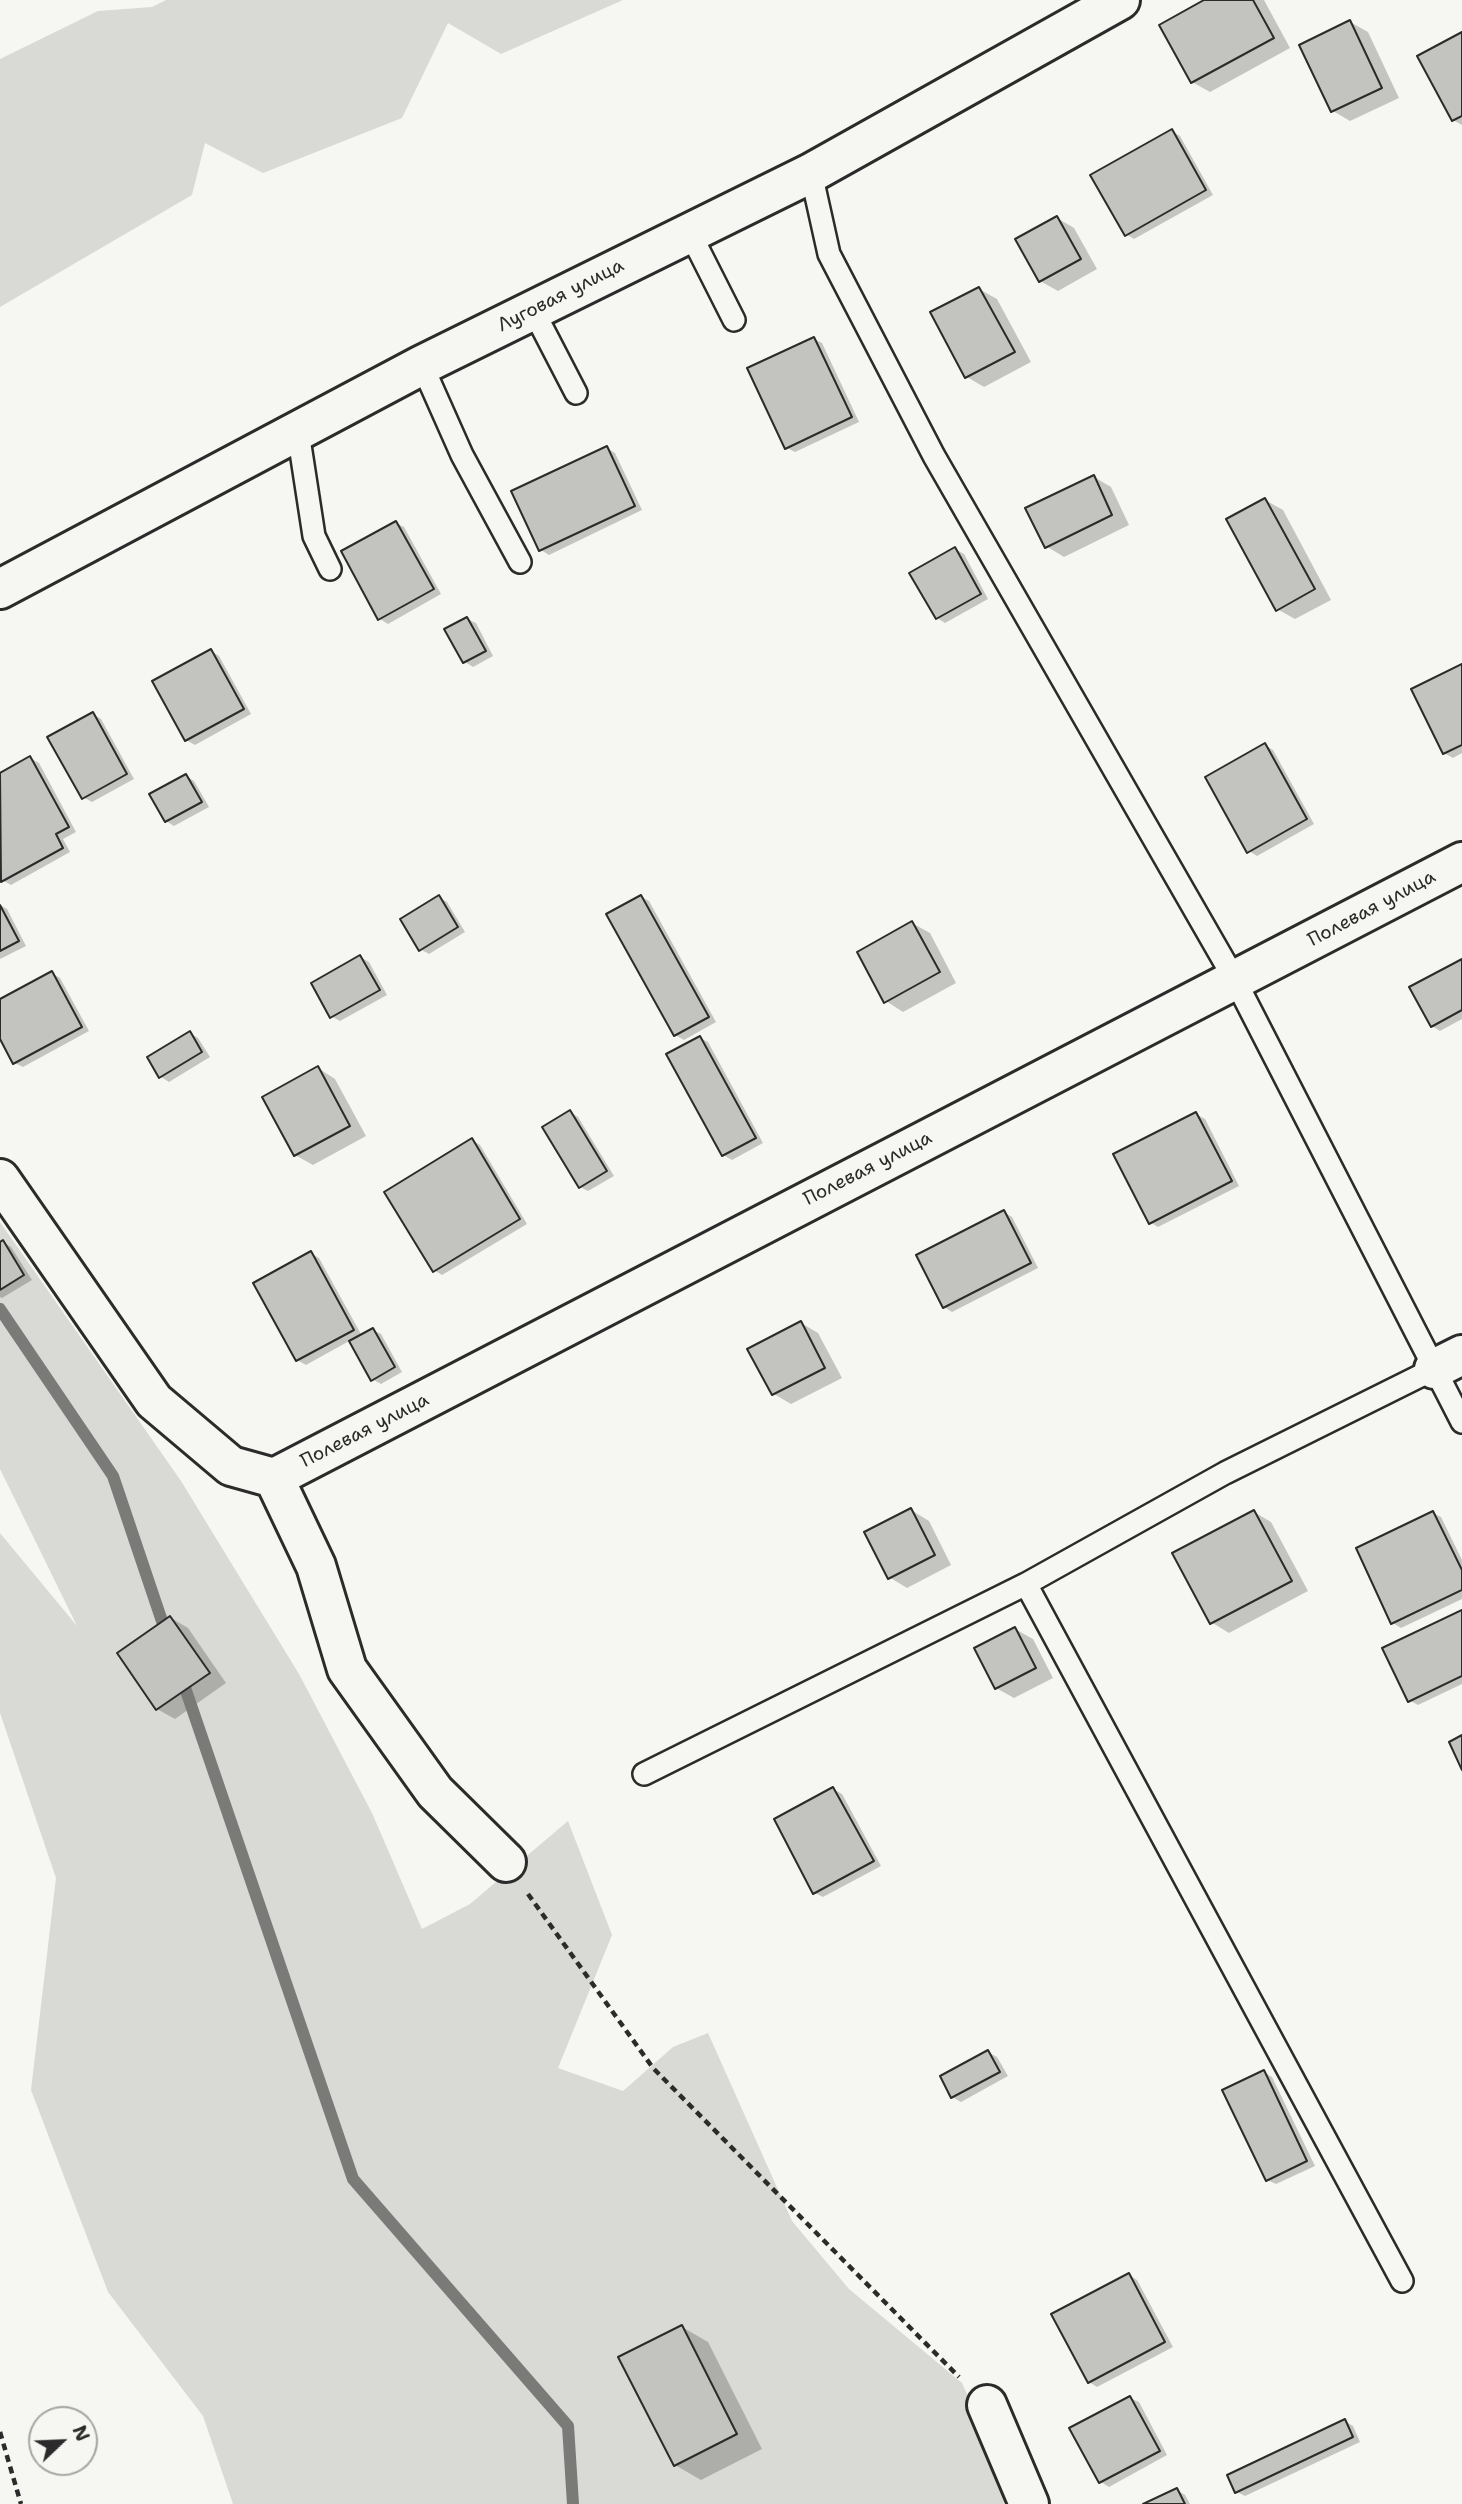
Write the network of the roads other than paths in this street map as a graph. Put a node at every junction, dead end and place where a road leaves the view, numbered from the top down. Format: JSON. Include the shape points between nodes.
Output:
{"nodes":[{"id":1,"x":1120,"y":0,"type":"edge"},
{"id":2,"x":811,"y":173,"type":"junction"},
{"id":3,"x":689,"y":231,"type":"junction"},
{"id":4,"x":533,"y":310,"type":"junction"},
{"id":5,"x":734,"y":320,"type":"dead end"},
{"id":6,"x":422,"y":365,"type":"junction"},
{"id":7,"x":576,"y":393,"type":"dead end"},
{"id":8,"x":298,"y":432,"type":"junction"},
{"id":9,"x":520,"y":562,"type":"dead end"},
{"id":10,"x":331,"y":569,"type":"dead end"},
{"id":11,"x":0,"y":589,"type":"edge"},
{"id":12,"x":1462,"y":862,"type":"edge"},
{"id":13,"x":1235,"y":980,"type":"junction"},
{"id":14,"x":0,"y":1179,"type":"edge"},
{"id":15,"x":1448,"y":1362,"type":"edge"},
{"id":16,"x":1462,"y":1422,"type":"edge"},
{"id":17,"x":274,"y":1478,"type":"junction"},
{"id":18,"x":1026,"y":1584,"type":"junction"},
{"id":19,"x":644,"y":1774,"type":"dead end"},
{"id":20,"x":506,"y":1863,"type":"road end"},
{"id":21,"x":1402,"y":2281,"type":"dead end"},
{"id":22,"x":987,"y":2405,"type":"road end"},
{"id":23,"x":1029,"y":2504,"type":"edge"}],
"edges":[{"from":1,"to":2,"type":"street","name":"Луговая улица"},
{"from":2,"to":3,"type":"street","name":"Луговая улица"},
{"from":2,"to":13,"type":"lane","via":[[829,254],[922,432]]},
{"from":3,"to":4,"type":"street","name":"Луговая улица"},
{"from":3,"to":5,"type":"lane"},
{"from":4,"to":6,"type":"street","name":"Луговая улица"},
{"from":4,"to":7,"type":"lane"},
{"from":6,"to":8,"type":"street","name":"Луговая улица"},
{"from":6,"to":9,"type":"lane","via":[[461,455]]},
{"from":8,"to":10,"type":"lane","via":[[314,536]]},
{"from":8,"to":11,"type":"street","name":"Луговая улица"},
{"from":12,"to":13,"type":"street","name":"Полевая улица"},
{"from":13,"to":15,"type":"lane"},
{"from":13,"to":17,"type":"street","name":"Полевая улица"},
{"from":14,"to":17,"type":"street","via":[[154,1401],[231,1466]]},
{"from":15,"to":16,"type":"lane"},
{"from":15,"to":18,"type":"lane","via":[[1225,1473]]},
{"from":17,"to":20,"type":"street","via":[[316,1566],[347,1669],[435,1792]]},
{"from":18,"to":19,"type":"lane"},
{"from":18,"to":21,"type":"lane"},
{"from":22,"to":23,"type":"street"}]}
